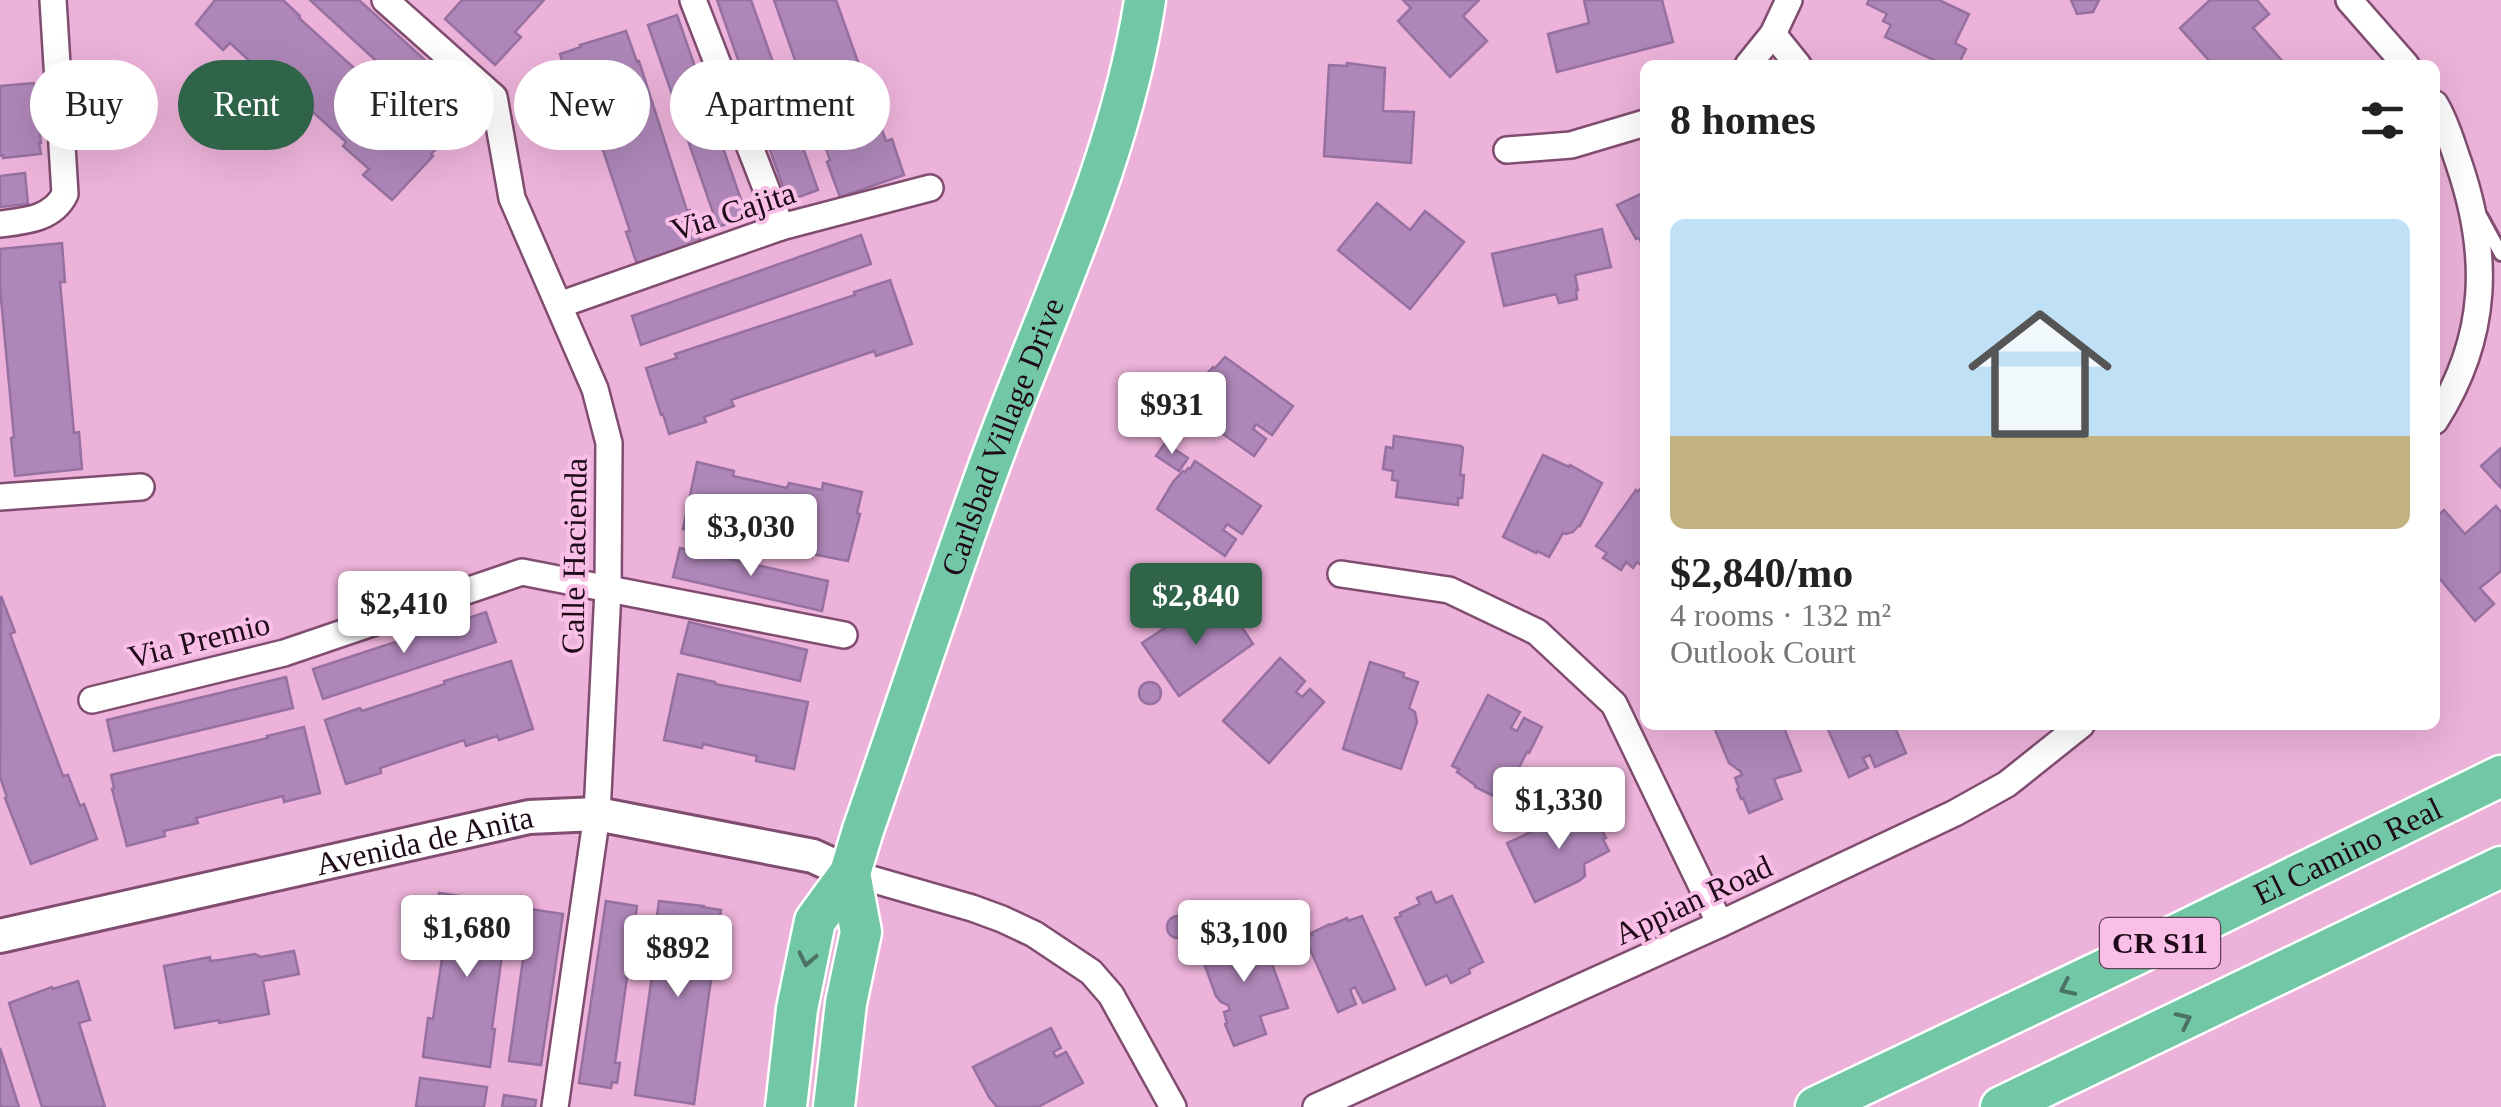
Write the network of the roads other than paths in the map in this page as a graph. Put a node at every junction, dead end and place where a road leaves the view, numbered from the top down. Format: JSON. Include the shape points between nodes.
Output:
{"nodes":[{"id":1,"x":54,"y":0,"type":"edge"},
{"id":2,"x":386,"y":0,"type":"edge"},
{"id":3,"x":693,"y":0,"type":"edge"},
{"id":4,"x":1146,"y":0,"type":"edge"},
{"id":5,"x":1788,"y":0,"type":"edge"},
{"id":6,"x":2349,"y":0,"type":"edge"},
{"id":7,"x":1772,"y":34,"type":"junction"},
{"id":8,"x":1752,"y":60,"type":"edge"},
{"id":9,"x":1794,"y":60,"type":"edge"},
{"id":10,"x":2402,"y":60,"type":"edge"},
{"id":11,"x":2440,"y":113,"type":"edge"},
{"id":12,"x":1640,"y":124,"type":"edge"},
{"id":13,"x":1507,"y":150,"type":"dead end"},
{"id":14,"x":930,"y":188,"type":"dead end"},
{"id":15,"x":2471,"y":197,"type":"junction"},
{"id":16,"x":0,"y":224,"type":"edge"},
{"id":17,"x":781,"y":227,"type":"junction"},
{"id":18,"x":2501,"y":254,"type":"edge"},
{"id":19,"x":558,"y":304,"type":"junction"},
{"id":20,"x":2440,"y":411,"type":"edge"},
{"id":21,"x":140,"y":487,"type":"dead end"},
{"id":22,"x":0,"y":497,"type":"edge"},
{"id":23,"x":1341,"y":574,"type":"dead end"},
{"id":24,"x":608,"y":590,"type":"junction"},
{"id":25,"x":844,"y":635,"type":"dead end"},
{"id":26,"x":92,"y":700,"type":"dead end"},
{"id":27,"x":2076,"y":730,"type":"edge"},
{"id":28,"x":2501,"y":776,"type":"edge"},
{"id":29,"x":597,"y":814,"type":"junction"},
{"id":30,"x":2501,"y":867,"type":"edge"},
{"id":31,"x":850,"y":873,"type":"junction"},
{"id":32,"x":1720,"y":924,"type":"junction"},
{"id":33,"x":0,"y":936,"type":"edge"},
{"id":34,"x":555,"y":1107,"type":"edge"},
{"id":35,"x":786,"y":1107,"type":"edge"},
{"id":36,"x":834,"y":1107,"type":"edge"},
{"id":37,"x":1173,"y":1107,"type":"edge"},
{"id":38,"x":1316,"y":1107,"type":"edge"},
{"id":39,"x":1816,"y":1107,"type":"edge"},
{"id":40,"x":2001,"y":1107,"type":"edge"}],
"edges":[{"from":1,"to":16,"type":"street","via":[[65,194],[60,205],[34,220]]},
{"from":2,"to":19,"type":"street","name":"Calle Hacienda","via":[[494,97],[512,198]]},
{"from":3,"to":17,"type":"street"},
{"from":4,"to":31,"type":"main road","name":"Carlsbad Village Drive","via":[[1136,57],[1094,193],[999,440]]},
{"from":5,"to":7,"type":"street"},
{"from":6,"to":10,"type":"street"},
{"from":7,"to":8,"type":"street"},
{"from":7,"to":9,"type":"street"},
{"from":11,"to":15,"type":"street"},
{"from":12,"to":13,"type":"street","via":[[1571,145]]},
{"from":14,"to":17,"type":"street","name":"Via Cajita"},
{"from":15,"to":18,"type":"lane"},
{"from":15,"to":20,"type":"street","via":[[2480,264],[2476,319],[2464,369]]},
{"from":17,"to":19,"type":"street","name":"Via Cajita"},
{"from":19,"to":24,"type":"street","name":"Calle Hacienda","via":[[595,389],[609,444]]},
{"from":21,"to":22,"type":"street"},
{"from":23,"to":32,"type":"street","via":[[1449,590],[1536,632],[1602,692],[1614,704]]},
{"from":24,"to":25,"type":"street","name":"Via Premio"},
{"from":24,"to":26,"type":"street","name":"Via Premio","via":[[522,572],[284,653]]},
{"from":24,"to":29,"type":"street","name":"Calle Hacienda"},
{"from":27,"to":32,"type":"street","name":"Appian Road","via":[[2008,784],[1955,813]]},
{"from":28,"to":39,"type":"main road","name":"El Camino Real","number":"CR S11","one_way":true},
{"from":29,"to":31,"type":"street","name":"Avenida de Anita","via":[[812,856]]},
{"from":29,"to":33,"type":"street","name":"Avenida de Anita","via":[[529,817]]},
{"from":29,"to":34,"type":"street","name":"Calle Hacienda"},
{"from":40,"to":30,"type":"main road","number":"CR S11","one_way":true},
{"from":31,"to":35,"type":"main road","name":"Carlsbad Village Drive","one_way":true,"via":[[815,921]]},
{"from":31,"to":36,"type":"main road","name":"Carlsbad Village Drive","via":[[861,932]]},
{"from":31,"to":37,"type":"street","via":[[1002,920],[1091,972],[1112,995]]},
{"from":32,"to":38,"type":"street","name":"Appian Road"}]}
